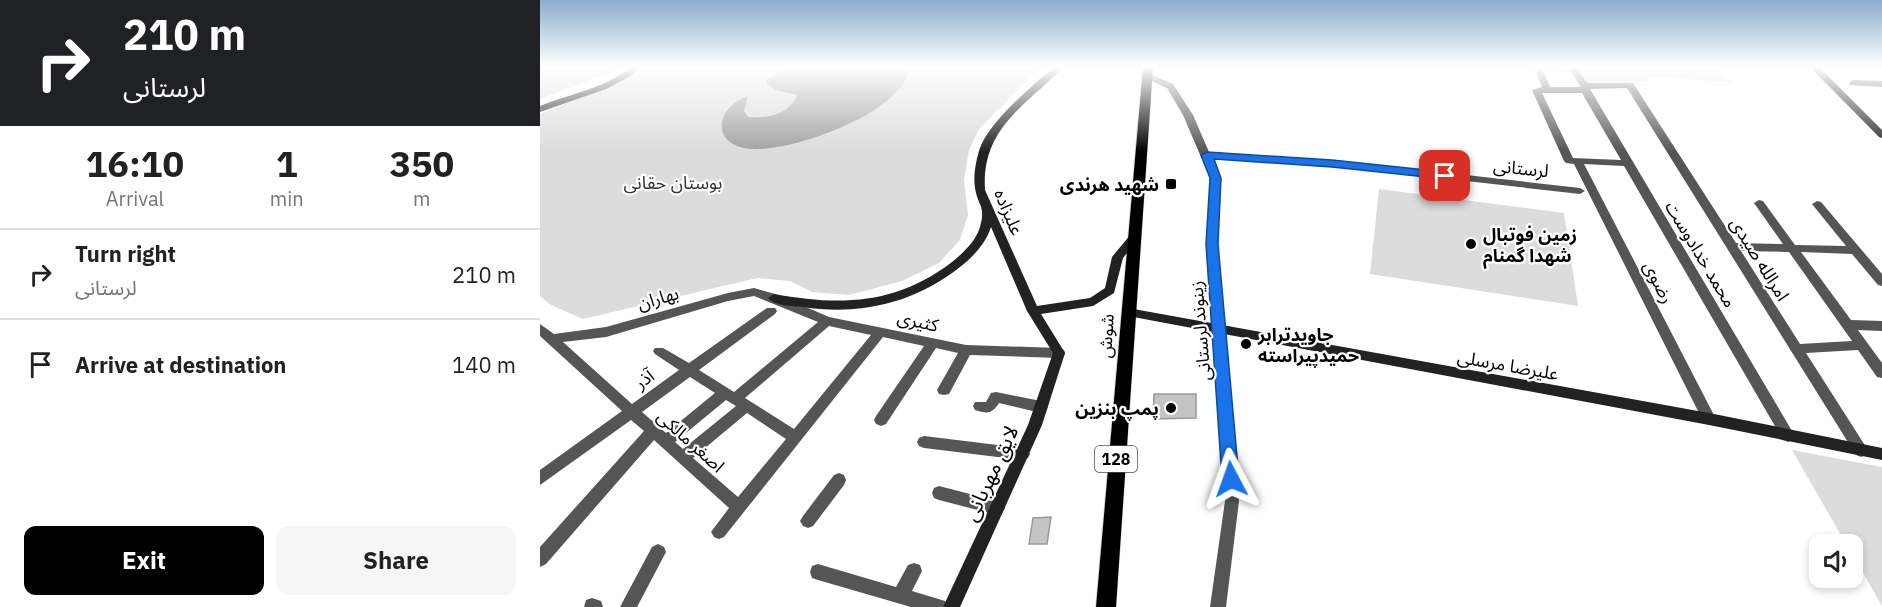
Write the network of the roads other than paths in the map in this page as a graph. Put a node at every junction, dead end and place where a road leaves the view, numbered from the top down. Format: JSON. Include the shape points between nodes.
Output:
{"nodes":[{"id":1,"x":561,"y":95,"type":"edge"},
{"id":2,"x":577,"y":95,"type":"edge"},
{"id":3,"x":1029,"y":95,"type":"edge"},
{"id":4,"x":1146,"y":95,"type":"edge"},
{"id":5,"x":1176,"y":95,"type":"edge"},
{"id":6,"x":1538,"y":95,"type":"edge"},
{"id":7,"x":1589,"y":95,"type":"edge"},
{"id":8,"x":1636,"y":95,"type":"edge"},
{"id":9,"x":1842,"y":95,"type":"edge"},
{"id":10,"x":540,"y":103,"type":"edge"},
{"id":11,"x":540,"y":109,"type":"edge"},
{"id":12,"x":1882,"y":135,"type":"edge"},
{"id":13,"x":1207,"y":155,"type":"junction"},
{"id":14,"x":1577,"y":161,"type":"junction"},
{"id":15,"x":1627,"y":163,"type":"junction"},
{"id":16,"x":1580,"y":191,"type":"dead end"},
{"id":17,"x":1759,"y":203,"type":"dead end"},
{"id":18,"x":1817,"y":204,"type":"dead end"},
{"id":19,"x":989,"y":213,"type":"junction"},
{"id":20,"x":1135,"y":237,"type":"junction"},
{"id":21,"x":1731,"y":247,"type":"junction"},
{"id":22,"x":1791,"y":248,"type":"junction"},
{"id":23,"x":1856,"y":250,"type":"junction"},
{"id":24,"x":1882,"y":282,"type":"edge"},
{"id":25,"x":773,"y":304,"type":"junction"},
{"id":26,"x":1033,"y":311,"type":"junction"},
{"id":27,"x":1128,"y":312,"type":"junction"},
{"id":28,"x":827,"y":321,"type":"junction"},
{"id":29,"x":1847,"y":325,"type":"junction"},
{"id":30,"x":1882,"y":326,"type":"edge"},
{"id":31,"x":540,"y":329,"type":"edge"},
{"id":32,"x":1220,"y":329,"type":"junction"},
{"id":33,"x":881,"y":331,"type":"junction"},
{"id":34,"x":551,"y":339,"type":"junction"},
{"id":35,"x":933,"y":343,"type":"junction"},
{"id":36,"x":1861,"y":345,"type":"junction"},
{"id":37,"x":966,"y":350,"type":"junction"},
{"id":38,"x":1795,"y":350,"type":"junction"},
{"id":39,"x":659,"y":351,"type":"dead end"},
{"id":40,"x":1059,"y":353,"type":"junction"},
{"id":41,"x":688,"y":370,"type":"junction"},
{"id":42,"x":1882,"y":374,"type":"edge"},
{"id":43,"x":944,"y":390,"type":"dead end"},
{"id":44,"x":735,"y":399,"type":"junction"},
{"id":45,"x":980,"y":406,"type":"dead end"},
{"id":46,"x":1041,"y":407,"type":"junction"},
{"id":47,"x":633,"y":412,"type":"junction"},
{"id":48,"x":1710,"y":419,"type":"junction"},
{"id":49,"x":881,"y":420,"type":"dead end"},
{"id":50,"x":653,"y":431,"type":"junction"},
{"id":51,"x":1788,"y":436,"type":"junction"},
{"id":52,"x":795,"y":437,"type":"junction"},
{"id":53,"x":665,"y":442,"type":"junction"},
{"id":54,"x":924,"y":442,"type":"dead end"},
{"id":55,"x":1861,"y":451,"type":"junction"},
{"id":56,"x":1023,"y":453,"type":"junction"},
{"id":57,"x":1882,"y":454,"type":"edge"},
{"id":58,"x":683,"y":458,"type":"junction"},
{"id":59,"x":540,"y":478,"type":"edge"},
{"id":60,"x":839,"y":480,"type":"dead end"},
{"id":61,"x":939,"y":493,"type":"dead end"},
{"id":62,"x":738,"y":507,"type":"junction"},
{"id":63,"x":997,"y":508,"type":"junction"},
{"id":64,"x":808,"y":521,"type":"dead end"},
{"id":65,"x":719,"y":532,"type":"dead end"},
{"id":66,"x":658,"y":552,"type":"dead end"},
{"id":67,"x":540,"y":559,"type":"edge"},
{"id":68,"x":914,"y":571,"type":"dead end"},
{"id":69,"x":818,"y":572,"type":"dead end"},
{"id":70,"x":900,"y":596,"type":"junction"},
{"id":71,"x":628,"y":607,"type":"edge"},
{"id":72,"x":939,"y":607,"type":"edge"},
{"id":73,"x":951,"y":607,"type":"edge"},
{"id":74,"x":1106,"y":607,"type":"edge"},
{"id":75,"x":1218,"y":607,"type":"edge"}],
"edges":[{"from":1,"to":10,"type":"street"},
{"from":2,"to":11,"type":"street"},
{"from":3,"to":19,"type":"street","name":"علیزاده","via":[[1003,120],[985,147],[979,175]]},
{"from":4,"to":20,"type":"main road","name":"شوش","number":"128"},
{"from":5,"to":13,"type":"street","name":"زینوند لرستانی"},
{"from":6,"to":14,"type":"street","name":"رضوی","via":[[1569,161]]},
{"from":7,"to":15,"type":"street","name":"محمد خدادوست"},
{"from":8,"to":21,"type":"street","name":"امرالله صیدی"},
{"from":9,"to":12,"type":"street"},
{"from":13,"to":16,"type":"street","name":"لرستانی","via":[[1369,167]]},
{"from":13,"to":32,"type":"street","name":"زینوند لرستانی","via":[[1215,178],[1212,244]]},
{"from":14,"to":15,"type":"street"},
{"from":14,"to":48,"type":"street","name":"رضوی"},
{"from":15,"to":51,"type":"street","name":"محمد خدادوست"},
{"from":17,"to":22,"type":"street"},
{"from":18,"to":23,"type":"street"},
{"from":19,"to":25,"type":"street","via":[[984,232],[967,253],[907,293],[849,306]]},
{"from":19,"to":26,"type":"street","name":"علیزاده"},
{"from":20,"to":26,"type":"street","via":[[1118,257],[1110,290],[1093,302]]},
{"from":20,"to":27,"type":"main road","name":"شوش","number":"128"},
{"from":21,"to":22,"type":"street"},
{"from":21,"to":38,"type":"street","name":"امرالله صیدی"},
{"from":22,"to":23,"type":"street"},
{"from":22,"to":29,"type":"street"},
{"from":23,"to":24,"type":"street"},
{"from":25,"to":28,"type":"street","name":"کثیری"},
{"from":25,"to":34,"type":"street","name":"بهاران","via":[[754,292],[606,332]]},
{"from":25,"to":41,"type":"street","name":"آذر"},
{"from":26,"to":40,"type":"street","name":"علیزاده"},
{"from":27,"to":32,"type":"street","name":"علیرضا مرسلی"},
{"from":27,"to":74,"type":"main road","name":"شوش","number":"128"},
{"from":28,"to":33,"type":"street","name":"کثیری"},
{"from":28,"to":44,"type":"street"},
{"from":29,"to":30,"type":"street"},
{"from":29,"to":36,"type":"street"},
{"from":31,"to":34,"type":"street","name":"اصغر مالکی"},
{"from":32,"to":48,"type":"street","name":"علیرضا مرسلی"},
{"from":32,"to":75,"type":"street","name":"زینوند لرستانی","via":[[1232,501]]},
{"from":33,"to":35,"type":"street","name":"کثیری"},
{"from":33,"to":52,"type":"street"},
{"from":34,"to":47,"type":"street","name":"اصغر مالکی"},
{"from":35,"to":37,"type":"street","name":"کثیری"},
{"from":35,"to":49,"type":"street"},
{"from":36,"to":38,"type":"street"},
{"from":36,"to":42,"type":"street"},
{"from":37,"to":40,"type":"street","name":"کثیری"},
{"from":37,"to":43,"type":"street"},
{"from":38,"to":55,"type":"street","name":"امرالله صیدی"},
{"from":39,"to":41,"type":"street"},
{"from":40,"to":46,"type":"street","name":"لایق مهربانی"},
{"from":41,"to":44,"type":"street"},
{"from":41,"to":47,"type":"street","name":"آذر"},
{"from":44,"to":52,"type":"street"},
{"from":44,"to":53,"type":"street"},
{"from":44,"to":58,"type":"street"},
{"from":45,"to":46,"type":"street","via":[[988,408],[996,397]]},
{"from":46,"to":56,"type":"street","name":"لایق مهربانی"},
{"from":47,"to":50,"type":"street","name":"اصغر مالکی"},
{"from":47,"to":59,"type":"street","name":"آذر"},
{"from":48,"to":51,"type":"street","name":"علیرضا مرسلی"},
{"from":50,"to":53,"type":"street","name":"اصغر مالکی"},
{"from":50,"to":67,"type":"street"},
{"from":51,"to":55,"type":"street","name":"علیرضا مرسلی"},
{"from":52,"to":62,"type":"street"},
{"from":53,"to":58,"type":"street","name":"اصغر مالکی"},
{"from":54,"to":56,"type":"street"},
{"from":55,"to":57,"type":"street","name":"علیرضا مرسلی"},
{"from":56,"to":63,"type":"street","name":"لایق مهربانی"},
{"from":58,"to":62,"type":"street","name":"اصغر مالکی"},
{"from":60,"to":64,"type":"street"},
{"from":61,"to":63,"type":"street"},
{"from":62,"to":65,"type":"street"},
{"from":63,"to":73,"type":"street","name":"لایق مهربانی"},
{"from":66,"to":71,"type":"street"},
{"from":68,"to":70,"type":"street"},
{"from":69,"to":70,"type":"street"},
{"from":70,"to":72,"type":"street"}]}
